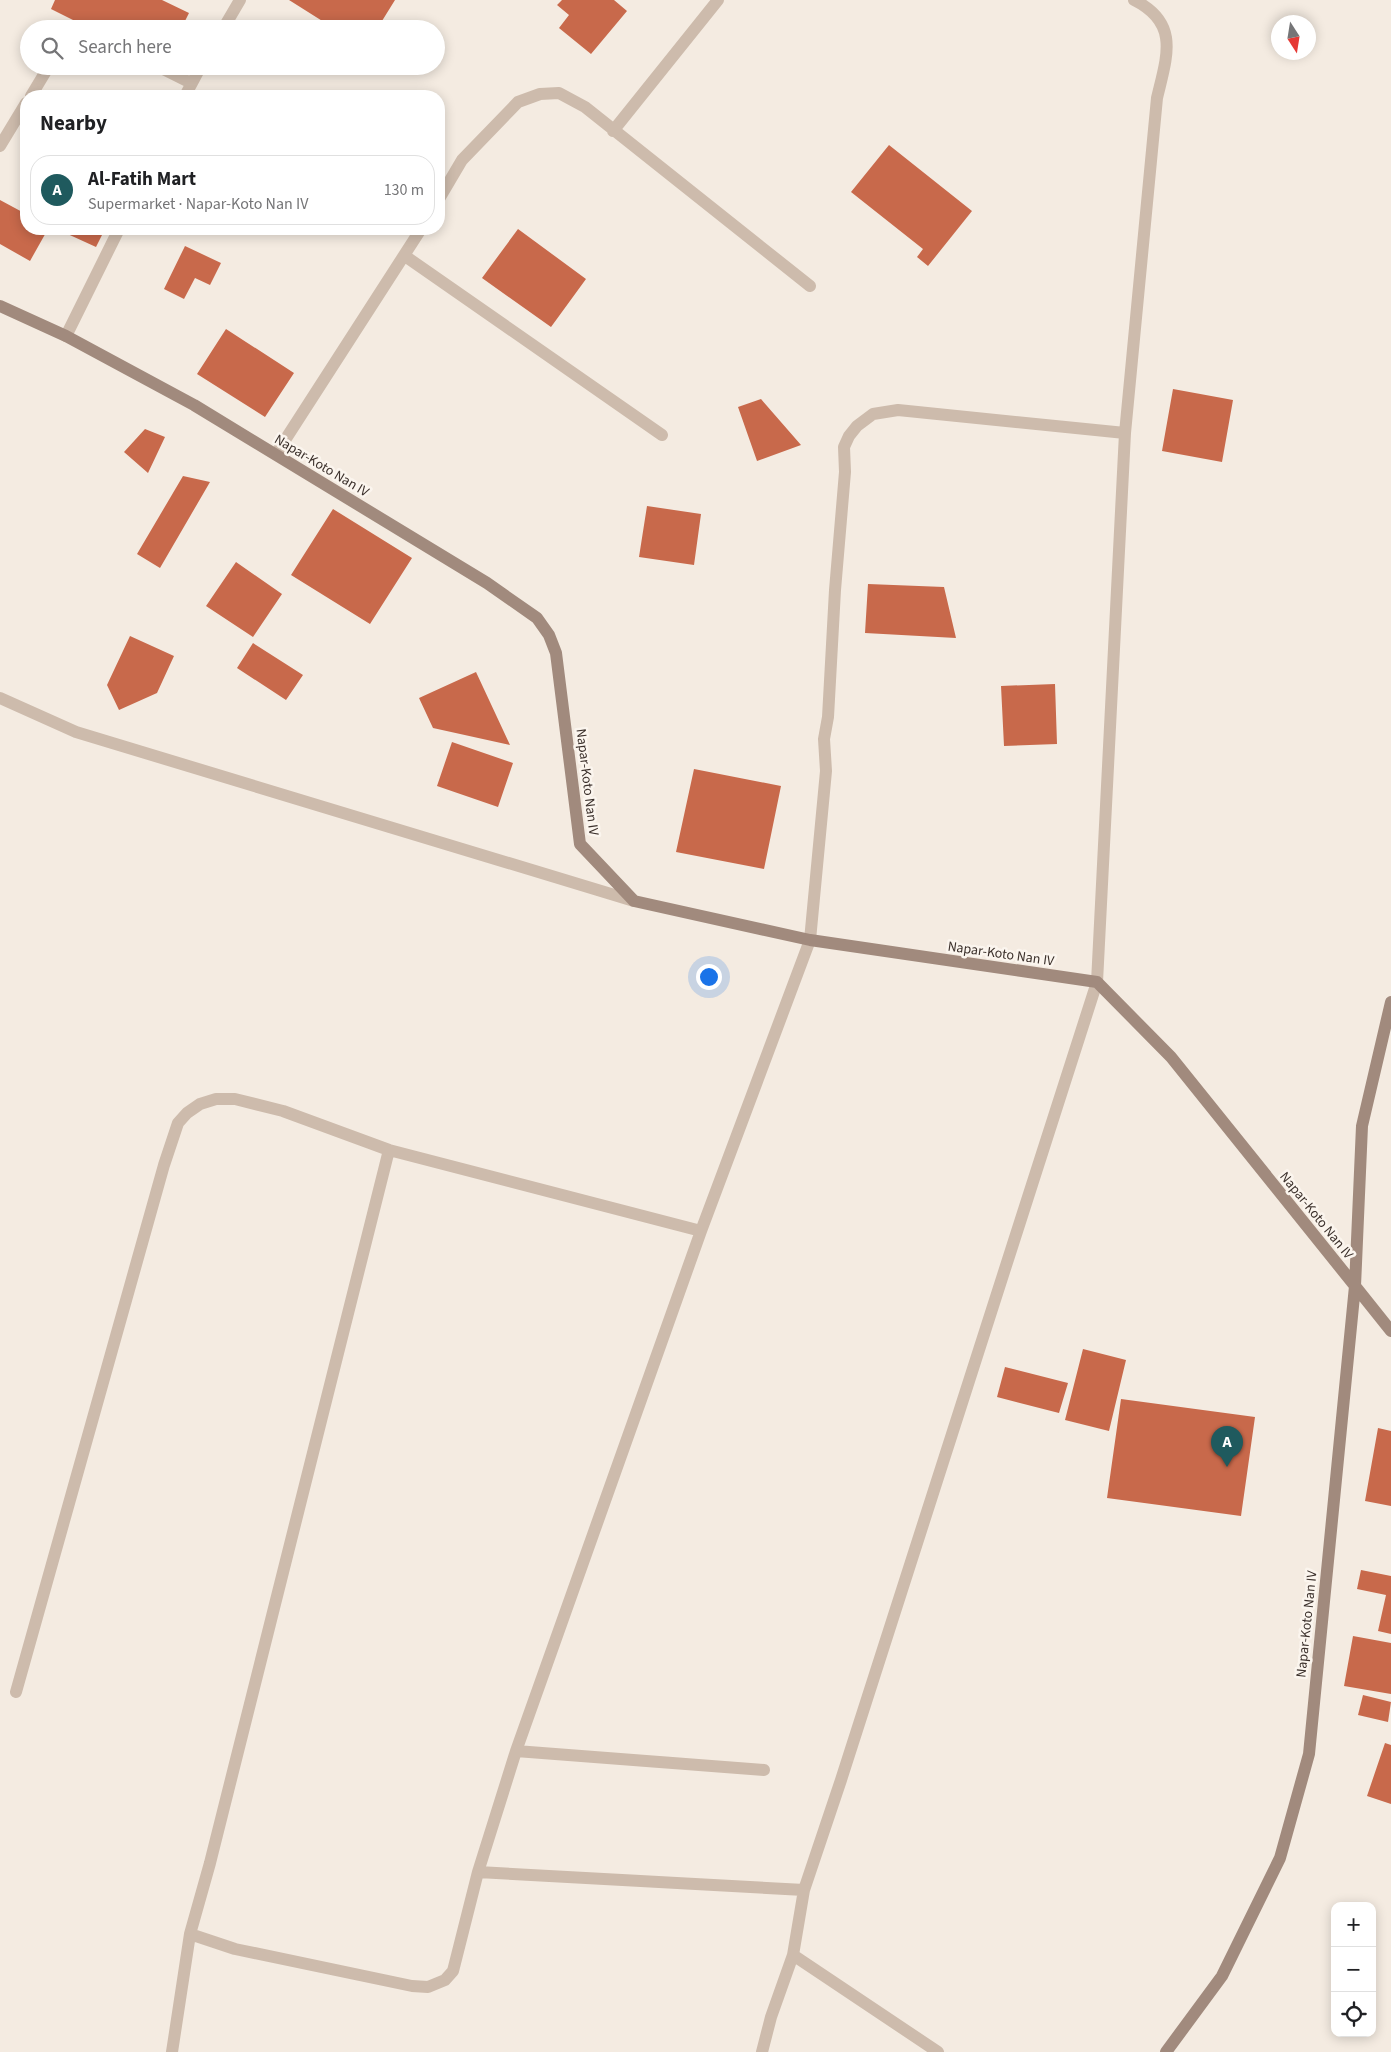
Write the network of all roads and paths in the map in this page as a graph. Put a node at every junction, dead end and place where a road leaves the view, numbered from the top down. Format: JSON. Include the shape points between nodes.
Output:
{"nodes":[{"id":1,"x":240,"y":0,"type":"edge"},
{"id":2,"x":718,"y":0,"type":"edge"},
{"id":3,"x":1134,"y":0,"type":"edge"},
{"id":4,"x":228,"y":20,"type":"edge"},
{"id":5,"x":44,"y":75,"type":"edge"},
{"id":6,"x":176,"y":75,"type":"edge"},
{"id":7,"x":196,"y":75,"type":"edge"},
{"id":8,"x":192,"y":83,"type":"junction"},
{"id":9,"x":35,"y":90,"type":"edge"},
{"id":10,"x":188,"y":90,"type":"edge"},
{"id":11,"x":20,"y":113,"type":"edge"},
{"id":12,"x":613,"y":131,"type":"junction"},
{"id":13,"x":0,"y":146,"type":"edge"},
{"id":14,"x":445,"y":189,"type":"edge"},
{"id":15,"x":116,"y":235,"type":"edge"},
{"id":16,"x":418,"y":235,"type":"edge"},
{"id":17,"x":406,"y":256,"type":"junction"},
{"id":18,"x":810,"y":286,"type":"dead end"},
{"id":19,"x":0,"y":306,"type":"edge"},
{"id":20,"x":66,"y":336,"type":"junction"},
{"id":21,"x":1125,"y":433,"type":"junction"},
{"id":22,"x":662,"y":435,"type":"dead end"},
{"id":23,"x":276,"y":454,"type":"junction"},
{"id":24,"x":0,"y":698,"type":"edge"},
{"id":25,"x":634,"y":901,"type":"junction"},
{"id":26,"x":810,"y":940,"type":"junction"},
{"id":27,"x":1097,"y":982,"type":"junction"},
{"id":28,"x":1391,"y":1002,"type":"edge"},
{"id":29,"x":389,"y":1150,"type":"junction"},
{"id":30,"x":701,"y":1231,"type":"junction"},
{"id":31,"x":1355,"y":1286,"type":"junction"},
{"id":32,"x":1391,"y":1331,"type":"edge"},
{"id":33,"x":16,"y":1692,"type":"dead end"},
{"id":34,"x":516,"y":1751,"type":"junction"},
{"id":35,"x":764,"y":1770,"type":"dead end"},
{"id":36,"x":478,"y":1872,"type":"junction"},
{"id":37,"x":804,"y":1890,"type":"junction"},
{"id":38,"x":190,"y":1934,"type":"junction"},
{"id":39,"x":793,"y":1955,"type":"junction"},
{"id":40,"x":172,"y":2052,"type":"edge"},
{"id":41,"x":762,"y":2052,"type":"edge"},
{"id":42,"x":938,"y":2052,"type":"edge"},
{"id":43,"x":1166,"y":2052,"type":"edge"}],
"edges":[{"from":1,"to":4,"type":"street"},
{"from":2,"to":12,"type":"street"},
{"from":3,"to":21,"type":"street","via":[[1149,8],[1163,24],[1168,54],[1157,98]]},
{"from":5,"to":9,"type":"street"},
{"from":6,"to":8,"type":"street"},
{"from":7,"to":8,"type":"street"},
{"from":8,"to":10,"type":"street"},
{"from":11,"to":13,"type":"street"},
{"from":12,"to":14,"type":"street","via":[[573,99],[559,93],[540,94],[518,102],[462,160]]},
{"from":12,"to":18,"type":"street"},
{"from":15,"to":20,"type":"street"},
{"from":16,"to":17,"type":"street"},
{"from":17,"to":22,"type":"street"},
{"from":17,"to":23,"type":"street"},
{"from":19,"to":20,"type":"street","name":"Napar-Koto Nan IV"},
{"from":20,"to":23,"type":"street","name":"Napar-Koto Nan IV"},
{"from":21,"to":26,"type":"street","via":[[898,410],[873,414],[849,436],[844,447],[845,472],[824,739],[826,771]]},
{"from":21,"to":27,"type":"street"},
{"from":23,"to":25,"type":"street","name":"Napar-Koto Nan IV","via":[[486,583],[536,618],[549,635],[556,653],[580,844]]},
{"from":24,"to":25,"type":"street","via":[[76,732]]},
{"from":25,"to":26,"type":"street","name":"Napar-Koto Nan IV"},
{"from":26,"to":27,"type":"street","name":"Napar-Koto Nan IV"},
{"from":26,"to":30,"type":"street"},
{"from":27,"to":31,"type":"street","name":"Napar-Koto Nan IV","via":[[1171,1057]]},
{"from":27,"to":37,"type":"street"},
{"from":28,"to":31,"type":"street","via":[[1362,1126]]},
{"from":29,"to":30,"type":"street"},
{"from":29,"to":33,"type":"street","via":[[283,1111],[234,1100],[216,1099],[200,1104],[178,1124]]},
{"from":29,"to":38,"type":"street"},
{"from":30,"to":34,"type":"street"},
{"from":31,"to":32,"type":"street"},
{"from":31,"to":43,"type":"street","name":"Napar-Koto Nan IV","via":[[1309,1754],[1280,1858],[1222,1976]]},
{"from":34,"to":35,"type":"street"},
{"from":34,"to":36,"type":"street"},
{"from":36,"to":37,"type":"street"},
{"from":36,"to":38,"type":"street","via":[[453,1971],[445,1980],[428,1987],[388,1982],[235,1949]]},
{"from":37,"to":39,"type":"street"},
{"from":38,"to":40,"type":"street"},
{"from":39,"to":41,"type":"street"},
{"from":39,"to":42,"type":"street"}]}
